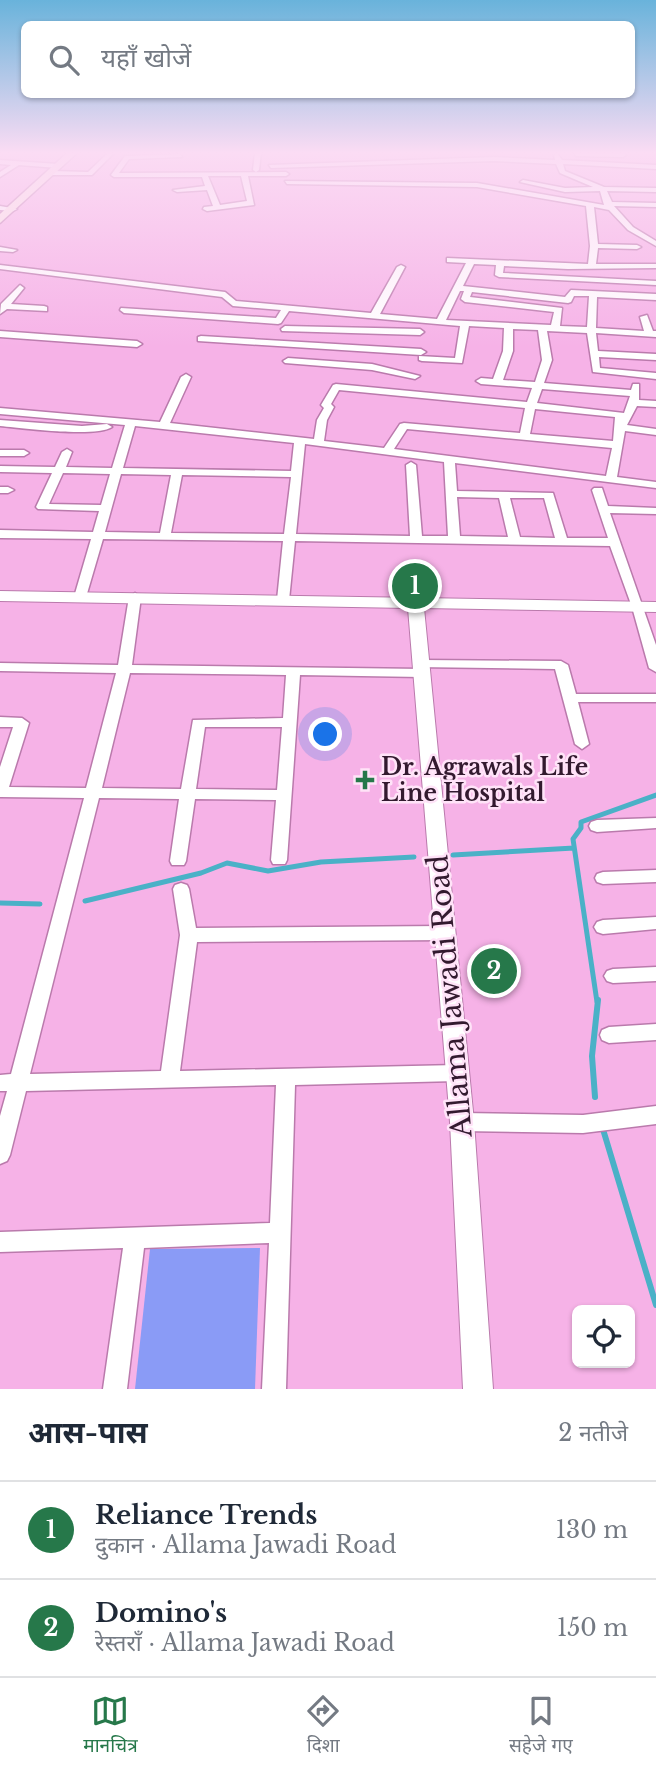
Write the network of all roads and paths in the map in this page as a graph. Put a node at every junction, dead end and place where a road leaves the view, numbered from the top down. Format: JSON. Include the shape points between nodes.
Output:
{"nodes":[{"id":1,"x":591,"y":218,"type":"edge"},
{"id":2,"x":620,"y":218,"type":"edge"},
{"id":3,"x":656,"y":244,"type":"edge"},
{"id":4,"x":594,"y":246,"type":"junction"},
{"id":5,"x":637,"y":247,"type":"dead end"},
{"id":6,"x":0,"y":250,"type":"edge"},
{"id":7,"x":13,"y":250,"type":"dead end"},
{"id":8,"x":450,"y":260,"type":"dead end"},
{"id":9,"x":471,"y":261,"type":"junction"},
{"id":10,"x":498,"y":263,"type":"junction"},
{"id":11,"x":592,"y":266,"type":"junction"},
{"id":12,"x":651,"y":266,"type":"edge"},
{"id":13,"x":0,"y":267,"type":"edge"},
{"id":14,"x":401,"y":267,"type":"dead end"},
{"id":15,"x":654,"y":283,"type":"edge"},
{"id":16,"x":20,"y":288,"type":"dead end"},
{"id":17,"x":464,"y":289,"type":"junction"},
{"id":18,"x":593,"y":294,"type":"junction"},
{"id":19,"x":656,"y":296,"type":"edge"},
{"id":20,"x":497,"y":303,"type":"junction"},
{"id":21,"x":3,"y":304,"type":"edge"},
{"id":22,"x":287,"y":308,"type":"junction"},
{"id":23,"x":44,"y":309,"type":"dead end"},
{"id":24,"x":124,"y":310,"type":"dead end"},
{"id":25,"x":374,"y":316,"type":"junction"},
{"id":26,"x":644,"y":317,"type":"dead end"},
{"id":27,"x":417,"y":320,"type":"junction"},
{"id":28,"x":440,"y":322,"type":"junction"},
{"id":29,"x":465,"y":324,"type":"junction"},
{"id":30,"x":496,"y":325,"type":"junction"},
{"id":31,"x":509,"y":326,"type":"junction"},
{"id":32,"x":542,"y":328,"type":"junction"},
{"id":33,"x":555,"y":328,"type":"junction"},
{"id":34,"x":285,"y":329,"type":"dead end"},
{"id":35,"x":591,"y":331,"type":"junction"},
{"id":36,"x":419,"y":332,"type":"junction"},
{"id":37,"x":0,"y":334,"type":"edge"},
{"id":38,"x":653,"y":334,"type":"edge"},
{"id":39,"x":201,"y":339,"type":"dead end"},
{"id":40,"x":137,"y":344,"type":"dead end"},
{"id":41,"x":594,"y":354,"type":"junction"},
{"id":42,"x":421,"y":355,"type":"junction"},
{"id":43,"x":656,"y":357,"type":"edge"},
{"id":44,"x":288,"y":361,"type":"dead end"},
{"id":45,"x":636,"y":374,"type":"junction"},
{"id":46,"x":415,"y":376,"type":"junction"},
{"id":47,"x":656,"y":376,"type":"edge"},
{"id":48,"x":186,"y":377,"type":"dead end"},
{"id":49,"x":481,"y":381,"type":"dead end"},
{"id":50,"x":497,"y":382,"type":"junction"},
{"id":51,"x":539,"y":385,"type":"junction"},
{"id":52,"x":408,"y":394,"type":"junction"},
{"id":53,"x":634,"y":398,"type":"junction"},
{"id":54,"x":531,"y":403,"type":"junction"},
{"id":55,"x":656,"y":404,"type":"edge"},
{"id":56,"x":0,"y":411,"type":"edge"},
{"id":57,"x":0,"y":423,"type":"edge"},
{"id":58,"x":130,"y":425,"type":"junction"},
{"id":59,"x":164,"y":425,"type":"junction"},
{"id":60,"x":621,"y":427,"type":"junction"},
{"id":61,"x":656,"y":432,"type":"edge"},
{"id":62,"x":525,"y":435,"type":"junction"},
{"id":63,"x":300,"y":440,"type":"junction"},
{"id":64,"x":319,"y":442,"type":"junction"},
{"id":65,"x":618,"y":445,"type":"junction"},
{"id":66,"x":67,"y":452,"type":"dead end"},
{"id":67,"x":387,"y":452,"type":"junction"},
{"id":68,"x":0,"y":453,"type":"edge"},
{"id":69,"x":24,"y":453,"type":"dead end"},
{"id":70,"x":449,"y":460,"type":"junction"},
{"id":71,"x":411,"y":465,"type":"dead end"},
{"id":72,"x":0,"y":469,"type":"edge"},
{"id":73,"x":58,"y":471,"type":"junction"},
{"id":74,"x":116,"y":471,"type":"junction"},
{"id":75,"x":177,"y":472,"type":"junction"},
{"id":76,"x":295,"y":474,"type":"junction"},
{"id":77,"x":611,"y":480,"type":"junction"},
{"id":78,"x":656,"y":485,"type":"edge"},
{"id":79,"x":598,"y":490,"type":"dead end"},
{"id":80,"x":451,"y":494,"type":"junction"},
{"id":81,"x":504,"y":496,"type":"junction"},
{"id":82,"x":106,"y":508,"type":"junction"},
{"id":83,"x":603,"y":509,"type":"junction"},
{"id":84,"x":656,"y":511,"type":"edge"},
{"id":85,"x":0,"y":534,"type":"edge"},
{"id":86,"x":98,"y":535,"type":"junction"},
{"id":87,"x":165,"y":535,"type":"junction"},
{"id":88,"x":289,"y":536,"type":"junction"},
{"id":89,"x":416,"y":538,"type":"junction"},
{"id":90,"x":454,"y":539,"type":"junction"},
{"id":91,"x":515,"y":540,"type":"junction"},
{"id":92,"x":562,"y":541,"type":"junction"},
{"id":93,"x":614,"y":542,"type":"junction"},
{"id":94,"x":0,"y":596,"type":"edge"},
{"id":95,"x":80,"y":597,"type":"junction"},
{"id":96,"x":135,"y":597,"type":"junction"},
{"id":97,"x":283,"y":600,"type":"junction"},
{"id":98,"x":416,"y":603,"type":"junction"},
{"id":99,"x":638,"y":607,"type":"junction"},
{"id":100,"x":656,"y":607,"type":"edge"},
{"id":101,"x":0,"y":667,"type":"edge"},
{"id":102,"x":656,"y":668,"type":"edge"},
{"id":103,"x":422,"y":669,"type":"junction"},
{"id":104,"x":124,"y":670,"type":"junction"},
{"id":105,"x":293,"y":672,"type":"junction"},
{"id":106,"x":569,"y":698,"type":"junction"},
{"id":107,"x":656,"y":698,"type":"edge"},
{"id":108,"x":0,"y":722,"type":"edge"},
{"id":109,"x":288,"y":722,"type":"junction"},
{"id":110,"x":582,"y":744,"type":"dead end"},
{"id":111,"x":0,"y":791,"type":"edge"},
{"id":112,"x":92,"y":794,"type":"junction"},
{"id":113,"x":190,"y":794,"type":"junction"},
{"id":114,"x":284,"y":794,"type":"junction"},
{"id":115,"x":656,"y":823,"type":"edge"},
{"id":116,"x":597,"y":826,"type":"dead end"},
{"id":117,"x":279,"y":860,"type":"dead end"},
{"id":118,"x":178,"y":861,"type":"dead end"},
{"id":119,"x":656,"y":876,"type":"edge"},
{"id":120,"x":603,"y":878,"type":"dead end"},
{"id":121,"x":181,"y":889,"type":"dead end"},
{"id":122,"x":656,"y":923,"type":"edge"},
{"id":123,"x":603,"y":928,"type":"dead end"},
{"id":124,"x":444,"y":933,"type":"junction"},
{"id":125,"x":189,"y":935,"type":"junction"},
{"id":126,"x":656,"y":974,"type":"edge"},
{"id":127,"x":612,"y":976,"type":"dead end"},
{"id":128,"x":656,"y":1031,"type":"edge"},
{"id":129,"x":609,"y":1035,"type":"dead end"},
{"id":130,"x":457,"y":1073,"type":"junction"},
{"id":131,"x":286,"y":1076,"type":"junction"},
{"id":132,"x":170,"y":1077,"type":"junction"},
{"id":133,"x":9,"y":1083,"type":"edge"},
{"id":134,"x":656,"y":1115,"type":"edge"},
{"id":135,"x":462,"y":1122,"type":"junction"},
{"id":136,"x":0,"y":1155,"type":"edge"},
{"id":137,"x":280,"y":1233,"type":"junction"},
{"id":138,"x":135,"y":1237,"type":"junction"},
{"id":139,"x":0,"y":1241,"type":"edge"},
{"id":140,"x":115,"y":1389,"type":"edge"},
{"id":141,"x":274,"y":1389,"type":"edge"},
{"id":142,"x":478,"y":1389,"type":"edge"}],
"edges":[{"from":1,"to":4,"type":"street"},
{"from":2,"to":3,"type":"street","via":[[636,234]]},
{"from":4,"to":5,"type":"street"},
{"from":4,"to":11,"type":"street"},
{"from":6,"to":7,"type":"street"},
{"from":8,"to":9,"type":"street"},
{"from":9,"to":10,"type":"street"},
{"from":9,"to":17,"type":"street"},
{"from":10,"to":11,"type":"street"},
{"from":10,"to":15,"type":"street","via":[[499,275]]},
{"from":11,"to":12,"type":"street"},
{"from":12,"to":15,"type":"street"},
{"from":13,"to":22,"type":"street","via":[[159,285],[225,295],[233,303]]},
{"from":14,"to":25,"type":"street"},
{"from":15,"to":19,"type":"street"},
{"from":16,"to":21,"type":"street"},
{"from":17,"to":18,"type":"street","via":[[503,288],[568,300],[571,293]]},
{"from":17,"to":20,"type":"street","via":[[464,299]]},
{"from":17,"to":28,"type":"street"},
{"from":18,"to":19,"type":"street"},
{"from":18,"to":35,"type":"street"},
{"from":20,"to":30,"type":"street","via":[[496,307],[503,309]]},
{"from":20,"to":33,"type":"street","via":[[559,310]]},
{"from":21,"to":23,"type":"street"},
{"from":22,"to":24,"type":"street","via":[[278,320]]},
{"from":22,"to":25,"type":"street"},
{"from":25,"to":27,"type":"street"},
{"from":26,"to":38,"type":"street"},
{"from":27,"to":28,"type":"street"},
{"from":27,"to":36,"type":"street"},
{"from":28,"to":29,"type":"street"},
{"from":29,"to":30,"type":"street"},
{"from":29,"to":42,"type":"street","via":[[459,361]]},
{"from":30,"to":31,"type":"street"},
{"from":31,"to":32,"type":"street"},
{"from":31,"to":50,"type":"street","via":[[508,351]]},
{"from":32,"to":33,"type":"street"},
{"from":32,"to":51,"type":"street","via":[[548,347],[546,373]]},
{"from":33,"to":35,"type":"street"},
{"from":34,"to":36,"type":"street"},
{"from":35,"to":38,"type":"street"},
{"from":35,"to":41,"type":"street"},
{"from":36,"to":42,"type":"street"},
{"from":37,"to":40,"type":"street"},
{"from":39,"to":42,"type":"street"},
{"from":41,"to":43,"type":"street"},
{"from":41,"to":45,"type":"street","via":[[596,370]]},
{"from":42,"to":46,"type":"street"},
{"from":44,"to":46,"type":"street","via":[[372,367]]},
{"from":45,"to":47,"type":"street"},
{"from":45,"to":53,"type":"street"},
{"from":46,"to":52,"type":"street"},
{"from":48,"to":59,"type":"street"},
{"from":49,"to":50,"type":"street"},
{"from":50,"to":51,"type":"street"},
{"from":51,"to":53,"type":"street"},
{"from":51,"to":54,"type":"street"},
{"from":52,"to":54,"type":"street"},
{"from":52,"to":64,"type":"street","via":[[336,387],[326,405]]},
{"from":53,"to":55,"type":"street"},
{"from":53,"to":60,"type":"street"},
{"from":54,"to":60,"type":"street","via":[[620,415]]},
{"from":54,"to":62,"type":"street"},
{"from":56,"to":58,"type":"street"},
{"from":57,"to":58,"type":"street","via":[[82,429]]},
{"from":58,"to":59,"type":"street"},
{"from":58,"to":74,"type":"street"},
{"from":59,"to":63,"type":"street"},
{"from":60,"to":61,"type":"street"},
{"from":60,"to":65,"type":"street"},
{"from":62,"to":65,"type":"street"},
{"from":62,"to":67,"type":"street","via":[[404,426]]},
{"from":63,"to":64,"type":"street"},
{"from":63,"to":76,"type":"street"},
{"from":64,"to":67,"type":"street"},
{"from":65,"to":77,"type":"street"},
{"from":66,"to":73,"type":"street"},
{"from":67,"to":70,"type":"street"},
{"from":68,"to":69,"type":"street"},
{"from":70,"to":77,"type":"street"},
{"from":70,"to":80,"type":"street"},
{"from":71,"to":89,"type":"street"},
{"from":72,"to":73,"type":"street"},
{"from":73,"to":74,"type":"street"},
{"from":73,"to":82,"type":"street","via":[[42,507]]},
{"from":74,"to":75,"type":"street"},
{"from":74,"to":82,"type":"street"},
{"from":75,"to":76,"type":"street"},
{"from":75,"to":87,"type":"street"},
{"from":76,"to":88,"type":"street"},
{"from":77,"to":78,"type":"street"},
{"from":79,"to":83,"type":"street"},
{"from":80,"to":81,"type":"street"},
{"from":80,"to":90,"type":"street"},
{"from":81,"to":91,"type":"street"},
{"from":81,"to":92,"type":"street","via":[[549,495]]},
{"from":82,"to":86,"type":"street"},
{"from":83,"to":84,"type":"street"},
{"from":83,"to":93,"type":"street"},
{"from":85,"to":86,"type":"street"},
{"from":86,"to":87,"type":"street"},
{"from":86,"to":95,"type":"street"},
{"from":87,"to":88,"type":"street"},
{"from":88,"to":89,"type":"street"},
{"from":88,"to":97,"type":"street"},
{"from":89,"to":90,"type":"street"},
{"from":90,"to":91,"type":"street"},
{"from":91,"to":92,"type":"street"},
{"from":92,"to":93,"type":"street"},
{"from":93,"to":99,"type":"street"},
{"from":94,"to":95,"type":"street"},
{"from":95,"to":96,"type":"street"},
{"from":96,"to":97,"type":"street"},
{"from":96,"to":104,"type":"street"},
{"from":97,"to":98,"type":"street"},
{"from":98,"to":99,"type":"street"},
{"from":98,"to":103,"type":"street","name":"Allama Jawadi Road"},
{"from":99,"to":100,"type":"street"},
{"from":99,"to":102,"type":"street"},
{"from":101,"to":104,"type":"street"},
{"from":103,"to":105,"type":"street"},
{"from":103,"to":106,"type":"street","via":[[561,665]]},
{"from":103,"to":124,"type":"street","name":"Allama Jawadi Road"},
{"from":104,"to":105,"type":"street"},
{"from":104,"to":112,"type":"street"},
{"from":105,"to":109,"type":"street"},
{"from":106,"to":107,"type":"street"},
{"from":106,"to":110,"type":"street"},
{"from":108,"to":111,"type":"street","via":[[22,723]]},
{"from":109,"to":113,"type":"street","via":[[198,723]]},
{"from":109,"to":114,"type":"street"},
{"from":111,"to":112,"type":"street"},
{"from":112,"to":113,"type":"street"},
{"from":112,"to":133,"type":"street"},
{"from":113,"to":114,"type":"street"},
{"from":113,"to":118,"type":"street"},
{"from":114,"to":117,"type":"street"},
{"from":115,"to":116,"type":"street"},
{"from":119,"to":120,"type":"street"},
{"from":121,"to":125,"type":"street"},
{"from":122,"to":123,"type":"street"},
{"from":124,"to":125,"type":"street"},
{"from":124,"to":130,"type":"street","name":"Allama Jawadi Road"},
{"from":125,"to":132,"type":"street"},
{"from":126,"to":127,"type":"street"},
{"from":128,"to":129,"type":"street"},
{"from":130,"to":131,"type":"street"},
{"from":130,"to":135,"type":"street","name":"Allama Jawadi Road"},
{"from":131,"to":132,"type":"street"},
{"from":131,"to":137,"type":"street"},
{"from":132,"to":133,"type":"street"},
{"from":133,"to":136,"type":"street"},
{"from":134,"to":135,"type":"street","via":[[583,1124]]},
{"from":135,"to":142,"type":"street","name":"Allama Jawadi Road"},
{"from":137,"to":138,"type":"street"},
{"from":137,"to":141,"type":"street"},
{"from":138,"to":139,"type":"street"},
{"from":138,"to":140,"type":"street"}]}
